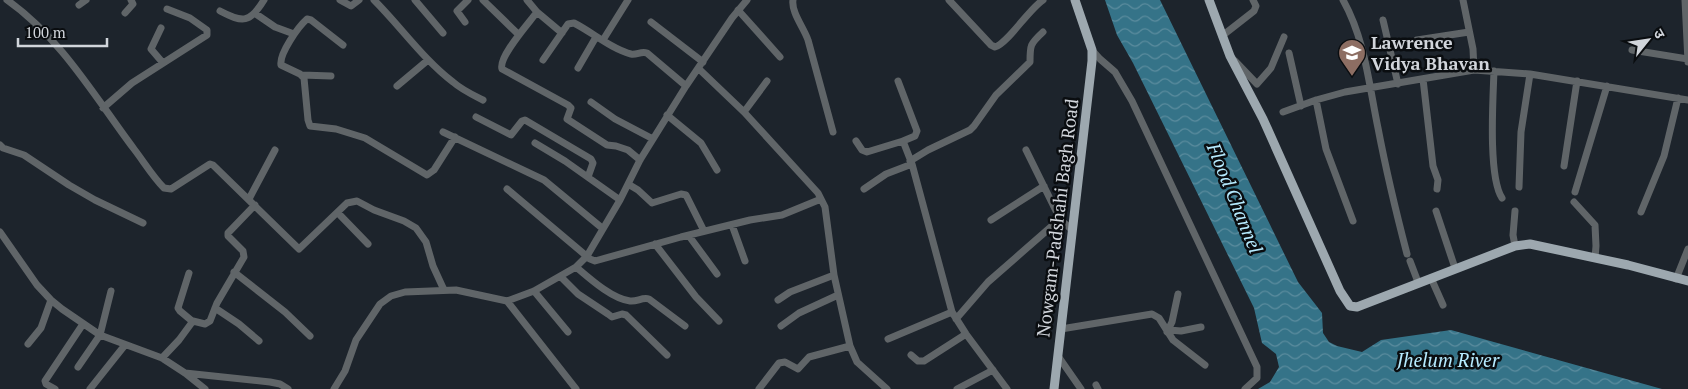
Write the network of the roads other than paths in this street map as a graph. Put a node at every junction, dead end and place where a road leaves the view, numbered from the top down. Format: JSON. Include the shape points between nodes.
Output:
{"nodes":[{"id":1,"x":7,"y":0,"type":"edge"},
{"id":2,"x":86,"y":0,"type":"edge"},
{"id":3,"x":131,"y":0,"type":"edge"},
{"id":4,"x":264,"y":0,"type":"edge"},
{"id":5,"x":340,"y":0,"type":"edge"},
{"id":6,"x":359,"y":0,"type":"edge"},
{"id":7,"x":374,"y":0,"type":"edge"},
{"id":8,"x":415,"y":0,"type":"edge"},
{"id":9,"x":468,"y":0,"type":"edge"},
{"id":10,"x":483,"y":0,"type":"edge"},
{"id":11,"x":628,"y":0,"type":"edge"},
{"id":12,"x":747,"y":0,"type":"edge"},
{"id":13,"x":792,"y":0,"type":"edge"},
{"id":14,"x":949,"y":0,"type":"edge"},
{"id":15,"x":1043,"y":0,"type":"edge"},
{"id":16,"x":1075,"y":0,"type":"edge"},
{"id":17,"x":1209,"y":0,"type":"edge"},
{"id":18,"x":1253,"y":0,"type":"edge"},
{"id":19,"x":1343,"y":0,"type":"edge"},
{"id":20,"x":1463,"y":0,"type":"edge"},
{"id":21,"x":1685,"y":0,"type":"edge"},
{"id":22,"x":532,"y":2,"type":"edge"},
{"id":23,"x":79,"y":5,"type":"dead end"},
{"id":24,"x":167,"y":9,"type":"dead end"},
{"id":25,"x":738,"y":10,"type":"junction"},
{"id":26,"x":220,"y":11,"type":"dead end"},
{"id":27,"x":537,"y":12,"type":"junction"},
{"id":28,"x":125,"y":13,"type":"dead end"},
{"id":29,"x":256,"y":14,"type":"junction"},
{"id":30,"x":1383,"y":20,"type":"dead end"},
{"id":31,"x":465,"y":22,"type":"dead end"},
{"id":32,"x":652,"y":22,"type":"dead end"},
{"id":33,"x":1687,"y":25,"type":"edge"},
{"id":34,"x":161,"y":28,"type":"dead end"},
{"id":35,"x":562,"y":32,"type":"junction"},
{"id":36,"x":1043,"y":32,"type":"dead end"},
{"id":37,"x":1469,"y":32,"type":"junction"},
{"id":38,"x":443,"y":33,"type":"dead end"},
{"id":39,"x":294,"y":34,"type":"junction"},
{"id":40,"x":519,"y":35,"type":"junction"},
{"id":41,"x":1222,"y":36,"type":"junction"},
{"id":42,"x":1284,"y":36,"type":"dead end"},
{"id":43,"x":596,"y":37,"type":"junction"},
{"id":44,"x":603,"y":40,"type":"junction"},
{"id":45,"x":1417,"y":40,"type":"dead end"},
{"id":46,"x":344,"y":45,"type":"dead end"},
{"id":47,"x":1092,"y":50,"type":"junction"},
{"id":48,"x":1632,"y":50,"type":"dead end"},
{"id":49,"x":1289,"y":53,"type":"dead end"},
{"id":50,"x":1230,"y":56,"type":"junction"},
{"id":51,"x":780,"y":57,"type":"dead end"},
{"id":52,"x":428,"y":60,"type":"junction"},
{"id":53,"x":543,"y":60,"type":"dead end"},
{"id":54,"x":1688,"y":61,"type":"edge"},
{"id":55,"x":703,"y":62,"type":"junction"},
{"id":56,"x":162,"y":63,"type":"junction"},
{"id":57,"x":578,"y":68,"type":"dead end"},
{"id":58,"x":698,"y":69,"type":"junction"},
{"id":59,"x":1474,"y":70,"type":"junction"},
{"id":60,"x":1494,"y":71,"type":"junction"},
{"id":61,"x":302,"y":74,"type":"junction"},
{"id":62,"x":1530,"y":74,"type":"junction"},
{"id":63,"x":331,"y":76,"type":"dead end"},
{"id":64,"x":1423,"y":79,"type":"junction"},
{"id":65,"x":767,"y":81,"type":"dead end"},
{"id":66,"x":898,"y":81,"type":"dead end"},
{"id":67,"x":1576,"y":81,"type":"junction"},
{"id":68,"x":1398,"y":84,"type":"junction"},
{"id":69,"x":397,"y":86,"type":"dead end"},
{"id":70,"x":686,"y":86,"type":"junction"},
{"id":71,"x":1607,"y":86,"type":"junction"},
{"id":72,"x":1371,"y":88,"type":"junction"},
{"id":73,"x":1678,"y":98,"type":"junction"},
{"id":74,"x":483,"y":100,"type":"dead end"},
{"id":75,"x":1316,"y":100,"type":"junction"},
{"id":76,"x":1688,"y":100,"type":"edge"},
{"id":77,"x":591,"y":102,"type":"dead end"},
{"id":78,"x":1301,"y":106,"type":"junction"},
{"id":79,"x":103,"y":108,"type":"junction"},
{"id":80,"x":744,"y":112,"type":"junction"},
{"id":81,"x":1284,"y":112,"type":"dead end"},
{"id":82,"x":667,"y":115,"type":"junction"},
{"id":83,"x":476,"y":117,"type":"dead end"},
{"id":84,"x":443,"y":132,"type":"dead end"},
{"id":85,"x":833,"y":132,"type":"dead end"},
{"id":86,"x":455,"y":137,"type":"junction"},
{"id":87,"x":653,"y":139,"type":"junction"},
{"id":88,"x":856,"y":141,"type":"dead end"},
{"id":89,"x":903,"y":141,"type":"junction"},
{"id":90,"x":535,"y":143,"type":"dead end"},
{"id":91,"x":0,"y":145,"type":"edge"},
{"id":92,"x":275,"y":150,"type":"dead end"},
{"id":93,"x":1026,"y":150,"type":"dead end"},
{"id":94,"x":640,"y":160,"type":"junction"},
{"id":95,"x":911,"y":163,"type":"junction"},
{"id":96,"x":1564,"y":166,"type":"dead end"},
{"id":97,"x":717,"y":170,"type":"dead end"},
{"id":98,"x":588,"y":177,"type":"junction"},
{"id":99,"x":628,"y":184,"type":"junction"},
{"id":100,"x":1044,"y":186,"type":"junction"},
{"id":101,"x":1518,"y":187,"type":"dead end"},
{"id":102,"x":507,"y":189,"type":"dead end"},
{"id":103,"x":864,"y":189,"type":"dead end"},
{"id":104,"x":1437,"y":189,"type":"dead end"},
{"id":105,"x":1575,"y":192,"type":"dead end"},
{"id":106,"x":1502,"y":198,"type":"dead end"},
{"id":107,"x":249,"y":199,"type":"junction"},
{"id":108,"x":821,"y":199,"type":"junction"},
{"id":109,"x":620,"y":200,"type":"junction"},
{"id":110,"x":1574,"y":202,"type":"dead end"},
{"id":111,"x":255,"y":205,"type":"junction"},
{"id":112,"x":1436,"y":211,"type":"dead end"},
{"id":113,"x":1515,"y":211,"type":"dead end"},
{"id":114,"x":1641,"y":212,"type":"dead end"},
{"id":115,"x":338,"y":213,"type":"junction"},
{"id":116,"x":1060,"y":219,"type":"junction"},
{"id":117,"x":991,"y":220,"type":"dead end"},
{"id":118,"x":1354,"y":221,"type":"dead end"},
{"id":119,"x":143,"y":222,"type":"dead end"},
{"id":120,"x":732,"y":225,"type":"junction"},
{"id":121,"x":602,"y":228,"type":"junction"},
{"id":122,"x":1072,"y":230,"type":"junction"},
{"id":123,"x":0,"y":232,"type":"edge"},
{"id":124,"x":704,"y":232,"type":"junction"},
{"id":125,"x":689,"y":236,"type":"junction"},
{"id":126,"x":368,"y":244,"type":"dead end"},
{"id":127,"x":655,"y":244,"type":"junction"},
{"id":128,"x":1515,"y":246,"type":"junction"},
{"id":129,"x":1688,"y":249,"type":"edge"},
{"id":130,"x":587,"y":256,"type":"junction"},
{"id":131,"x":1595,"y":258,"type":"junction"},
{"id":132,"x":745,"y":261,"type":"dead end"},
{"id":133,"x":576,"y":267,"type":"junction"},
{"id":134,"x":1455,"y":268,"type":"junction"},
{"id":135,"x":189,"y":272,"type":"dead end"},
{"id":136,"x":234,"y":272,"type":"junction"},
{"id":137,"x":717,"y":274,"type":"dead end"},
{"id":138,"x":561,"y":276,"type":"junction"},
{"id":139,"x":834,"y":276,"type":"junction"},
{"id":140,"x":1431,"y":278,"type":"junction"},
{"id":141,"x":1676,"y":279,"type":"junction"},
{"id":142,"x":1688,"y":281,"type":"edge"},
{"id":143,"x":1418,"y":282,"type":"junction"},
{"id":144,"x":111,"y":290,"type":"dead end"},
{"id":145,"x":444,"y":290,"type":"junction"},
{"id":146,"x":534,"y":292,"type":"junction"},
{"id":147,"x":1178,"y":294,"type":"dead end"},
{"id":148,"x":838,"y":296,"type":"junction"},
{"id":149,"x":51,"y":300,"type":"junction"},
{"id":150,"x":778,"y":300,"type":"dead end"},
{"id":151,"x":507,"y":301,"type":"junction"},
{"id":152,"x":1443,"y":305,"type":"dead end"},
{"id":153,"x":215,"y":308,"type":"junction"},
{"id":154,"x":954,"y":316,"type":"junction"},
{"id":155,"x":192,"y":321,"type":"junction"},
{"id":156,"x":719,"y":321,"type":"dead end"},
{"id":157,"x":84,"y":324,"type":"junction"},
{"id":158,"x":685,"y":326,"type":"dead end"},
{"id":159,"x":781,"y":326,"type":"dead end"},
{"id":160,"x":1201,"y":327,"type":"dead end"},
{"id":161,"x":1062,"y":329,"type":"junction"},
{"id":162,"x":1168,"y":331,"type":"junction"},
{"id":163,"x":568,"y":332,"type":"dead end"},
{"id":164,"x":966,"y":334,"type":"junction"},
{"id":165,"x":100,"y":335,"type":"junction"},
{"id":166,"x":310,"y":336,"type":"dead end"},
{"id":167,"x":888,"y":339,"type":"dead end"},
{"id":168,"x":259,"y":341,"type":"dead end"},
{"id":169,"x":28,"y":344,"type":"dead end"},
{"id":170,"x":126,"y":345,"type":"junction"},
{"id":171,"x":850,"y":346,"type":"junction"},
{"id":172,"x":668,"y":355,"type":"dead end"},
{"id":173,"x":911,"y":356,"type":"dead end"},
{"id":174,"x":1058,"y":356,"type":"junction"},
{"id":175,"x":162,"y":358,"type":"junction"},
{"id":176,"x":1204,"y":365,"type":"dead end"},
{"id":177,"x":78,"y":367,"type":"dead end"},
{"id":178,"x":993,"y":370,"type":"junction"},
{"id":179,"x":185,"y":373,"type":"junction"},
{"id":180,"x":55,"y":389,"type":"edge"},
{"id":181,"x":90,"y":389,"type":"edge"},
{"id":182,"x":205,"y":389,"type":"edge"},
{"id":183,"x":288,"y":389,"type":"edge"},
{"id":184,"x":334,"y":389,"type":"edge"},
{"id":185,"x":576,"y":389,"type":"edge"},
{"id":186,"x":759,"y":389,"type":"edge"},
{"id":187,"x":887,"y":389,"type":"edge"},
{"id":188,"x":957,"y":389,"type":"edge"},
{"id":189,"x":1007,"y":389,"type":"edge"},
{"id":190,"x":1054,"y":389,"type":"edge"},
{"id":191,"x":1081,"y":389,"type":"edge"},
{"id":192,"x":1244,"y":389,"type":"edge"}],
"edges":[{"from":1,"to":79,"type":"street","via":[[62,51]]},
{"from":2,"to":23,"type":"street"},
{"from":3,"to":28,"type":"street","via":[[132,4]]},
{"from":4,"to":29,"type":"street"},
{"from":5,"to":6,"type":"street","via":[[351,6]]},
{"from":7,"to":52,"type":"street"},
{"from":8,"to":38,"type":"street"},
{"from":9,"to":31,"type":"street","via":[[457,11]]},
{"from":10,"to":40,"type":"street"},
{"from":11,"to":44,"type":"street"},
{"from":12,"to":25,"type":"street"},
{"from":13,"to":85,"type":"street","via":[[808,40]]},
{"from":14,"to":15,"type":"street","via":[[995,47]]},
{"from":16,"to":47,"type":"main road"},
{"from":17,"to":41,"type":"main road"},
{"from":18,"to":41,"type":"street","via":[[1254,11]]},
{"from":19,"to":72,"type":"street","via":[[1355,24]]},
{"from":20,"to":37,"type":"street"},
{"from":21,"to":33,"type":"street"},
{"from":22,"to":27,"type":"street"},
{"from":24,"to":56,"type":"street","via":[[190,18],[208,33]]},
{"from":25,"to":51,"type":"street"},
{"from":25,"to":55,"type":"street"},
{"from":26,"to":29,"type":"street","via":[[240,20]]},
{"from":27,"to":35,"type":"street"},
{"from":27,"to":40,"type":"street"},
{"from":29,"to":39,"type":"street","via":[[275,27]]},
{"from":30,"to":68,"type":"street"},
{"from":32,"to":55,"type":"street"},
{"from":33,"to":54,"type":"street"},
{"from":34,"to":56,"type":"street","via":[[151,49]]},
{"from":35,"to":43,"type":"street","via":[[574,22]]},
{"from":35,"to":53,"type":"street"},
{"from":36,"to":95,"type":"street","via":[[1032,44],[1030,62],[996,95],[974,126],[928,150]]},
{"from":37,"to":45,"type":"street"},
{"from":37,"to":59,"type":"street"},
{"from":39,"to":46,"type":"street","via":[[304,20],[309,19]]},
{"from":39,"to":61,"type":"street","via":[[280,63]]},
{"from":40,"to":94,"type":"street","via":[[502,62],[502,69],[570,107],[567,116],[572,123],[607,144],[628,150]]},
{"from":41,"to":50,"type":"main road"},
{"from":42,"to":50,"type":"street","via":[[1271,68],[1257,84]]},
{"from":43,"to":44,"type":"street"},
{"from":43,"to":57,"type":"street"},
{"from":44,"to":70,"type":"street","via":[[633,54],[647,53]]},
{"from":47,"to":122,"type":"main road","name":"Nowgam-Padshahi Bagh Road"},
{"from":47,"to":192,"type":"street","via":[[1115,72],[1132,101],[1256,367],[1256,378]]},
{"from":48,"to":54,"type":"street"},
{"from":49,"to":78,"type":"street"},
{"from":50,"to":143,"type":"main road","via":[[1263,120],[1344,299],[1350,306],[1357,307]]},
{"from":52,"to":69,"type":"street"},
{"from":52,"to":74,"type":"street","via":[[454,84]]},
{"from":55,"to":58,"type":"street"},
{"from":56,"to":79,"type":"street"},
{"from":58,"to":70,"type":"street"},
{"from":58,"to":80,"type":"street"},
{"from":59,"to":60,"type":"street"},
{"from":59,"to":64,"type":"street"},
{"from":60,"to":62,"type":"street"},
{"from":60,"to":106,"type":"street","via":[[1493,154],[1496,188]]},
{"from":61,"to":63,"type":"street"},
{"from":61,"to":86,"type":"street","via":[[310,126],[357,134],[427,175],[434,170]]},
{"from":62,"to":67,"type":"street"},
{"from":62,"to":101,"type":"street","via":[[1521,132]]},
{"from":64,"to":68,"type":"street"},
{"from":64,"to":104,"type":"street"},
{"from":65,"to":80,"type":"street"},
{"from":66,"to":89,"type":"street","via":[[917,131],[915,136]]},
{"from":67,"to":71,"type":"street"},
{"from":67,"to":96,"type":"street"},
{"from":68,"to":72,"type":"street"},
{"from":70,"to":82,"type":"street"},
{"from":71,"to":73,"type":"street"},
{"from":71,"to":105,"type":"street"},
{"from":72,"to":75,"type":"street"},
{"from":72,"to":143,"type":"street","via":[[1388,183]]},
{"from":73,"to":76,"type":"street"},
{"from":73,"to":114,"type":"street","via":[[1664,156]]},
{"from":75,"to":78,"type":"street"},
{"from":75,"to":118,"type":"street","via":[[1326,149]]},
{"from":77,"to":87,"type":"street"},
{"from":78,"to":81,"type":"street"},
{"from":79,"to":107,"type":"street","via":[[164,188],[171,189],[211,164]]},
{"from":80,"to":108,"type":"street"},
{"from":82,"to":87,"type":"street"},
{"from":82,"to":97,"type":"street","via":[[701,143]]},
{"from":83,"to":98,"type":"street","via":[[511,135],[525,120],[590,159],[593,163]]},
{"from":84,"to":86,"type":"street"},
{"from":86,"to":121,"type":"street","via":[[544,180]]},
{"from":87,"to":94,"type":"street"},
{"from":88,"to":89,"type":"street","via":[[867,152]]},
{"from":89,"to":95,"type":"street"},
{"from":90,"to":98,"type":"street"},
{"from":91,"to":119,"type":"street","via":[[24,155],[95,200]]},
{"from":92,"to":107,"type":"street"},
{"from":93,"to":100,"type":"street"},
{"from":94,"to":99,"type":"street"},
{"from":95,"to":103,"type":"street"},
{"from":95,"to":154,"type":"street"},
{"from":98,"to":109,"type":"street"},
{"from":99,"to":109,"type":"street"},
{"from":99,"to":124,"type":"street","via":[[652,203],[686,195]]},
{"from":100,"to":116,"type":"street"},
{"from":100,"to":117,"type":"street"},
{"from":102,"to":130,"type":"street"},
{"from":107,"to":111,"type":"street"},
{"from":108,"to":120,"type":"street","via":[[782,216]]},
{"from":108,"to":139,"type":"street","via":[[827,218]]},
{"from":109,"to":121,"type":"street"},
{"from":110,"to":131,"type":"street","via":[[1594,225]]},
{"from":111,"to":115,"type":"street","via":[[299,249]]},
{"from":111,"to":136,"type":"street","via":[[228,233],[244,254]]},
{"from":112,"to":134,"type":"street"},
{"from":113,"to":128,"type":"street"},
{"from":115,"to":126,"type":"street"},
{"from":115,"to":145,"type":"street","via":[[347,203],[357,200],[416,228],[426,242]]},
{"from":116,"to":122,"type":"street"},
{"from":116,"to":154,"type":"street"},
{"from":120,"to":124,"type":"street"},
{"from":120,"to":132,"type":"street"},
{"from":121,"to":130,"type":"street"},
{"from":122,"to":161,"type":"main road","name":"Nowgam-Padshahi Bagh Road"},
{"from":123,"to":149,"type":"street"},
{"from":124,"to":125,"type":"street"},
{"from":125,"to":127,"type":"street"},
{"from":125,"to":137,"type":"street"},
{"from":127,"to":130,"type":"street","via":[[595,261]]},
{"from":127,"to":156,"type":"street"},
{"from":128,"to":131,"type":"main road","via":[[1530,244]]},
{"from":128,"to":134,"type":"main road"},
{"from":129,"to":141,"type":"street"},
{"from":130,"to":133,"type":"street"},
{"from":131,"to":141,"type":"main road"},
{"from":133,"to":138,"type":"street"},
{"from":133,"to":158,"type":"street","via":[[622,299],[630,302],[649,299]]},
{"from":134,"to":140,"type":"main road"},
{"from":135,"to":155,"type":"street","via":[[178,308]]},
{"from":136,"to":153,"type":"street"},
{"from":136,"to":166,"type":"street"},
{"from":138,"to":146,"type":"street"},
{"from":138,"to":172,"type":"street","via":[[578,294],[611,316],[626,315]]},
{"from":139,"to":148,"type":"street"},
{"from":139,"to":150,"type":"street","via":[[790,292]]},
{"from":140,"to":143,"type":"main road"},
{"from":140,"to":152,"type":"street"},
{"from":141,"to":142,"type":"main road"},
{"from":144,"to":165,"type":"street"},
{"from":145,"to":151,"type":"street"},
{"from":145,"to":184,"type":"street","via":[[398,293],[380,304],[356,340],[345,372]]},
{"from":146,"to":151,"type":"street"},
{"from":146,"to":163,"type":"street"},
{"from":147,"to":162,"type":"street"},
{"from":148,"to":159,"type":"street","via":[[799,313]]},
{"from":148,"to":171,"type":"street"},
{"from":149,"to":157,"type":"street"},
{"from":149,"to":169,"type":"street","via":[[40,328]]},
{"from":151,"to":185,"type":"street"},
{"from":153,"to":155,"type":"street","via":[[207,324]]},
{"from":153,"to":168,"type":"street"},
{"from":154,"to":164,"type":"street"},
{"from":154,"to":167,"type":"street"},
{"from":155,"to":175,"type":"street"},
{"from":157,"to":165,"type":"street"},
{"from":157,"to":180,"type":"street","via":[[46,381]]},
{"from":160,"to":162,"type":"street"},
{"from":161,"to":162,"type":"street","via":[[1149,313],[1159,318]]},
{"from":161,"to":174,"type":"main road","name":"Nowgam-Padshahi Bagh Road"},
{"from":162,"to":176,"type":"street","via":[[1173,340]]},
{"from":164,"to":173,"type":"street","via":[[924,361]]},
{"from":164,"to":178,"type":"street"},
{"from":165,"to":170,"type":"street"},
{"from":165,"to":177,"type":"street"},
{"from":170,"to":175,"type":"street"},
{"from":170,"to":181,"type":"street"},
{"from":171,"to":186,"type":"street","via":[[809,357],[798,369],[785,362],[779,363]]},
{"from":171,"to":187,"type":"street","via":[[857,362]]},
{"from":174,"to":190,"type":"main road","name":"Nowgam-Padshahi Bagh Road"},
{"from":174,"to":191,"type":"street"},
{"from":175,"to":179,"type":"street"},
{"from":178,"to":188,"type":"street"},
{"from":178,"to":189,"type":"street"},
{"from":179,"to":182,"type":"street"},
{"from":179,"to":183,"type":"street","via":[[275,382]]}]}
